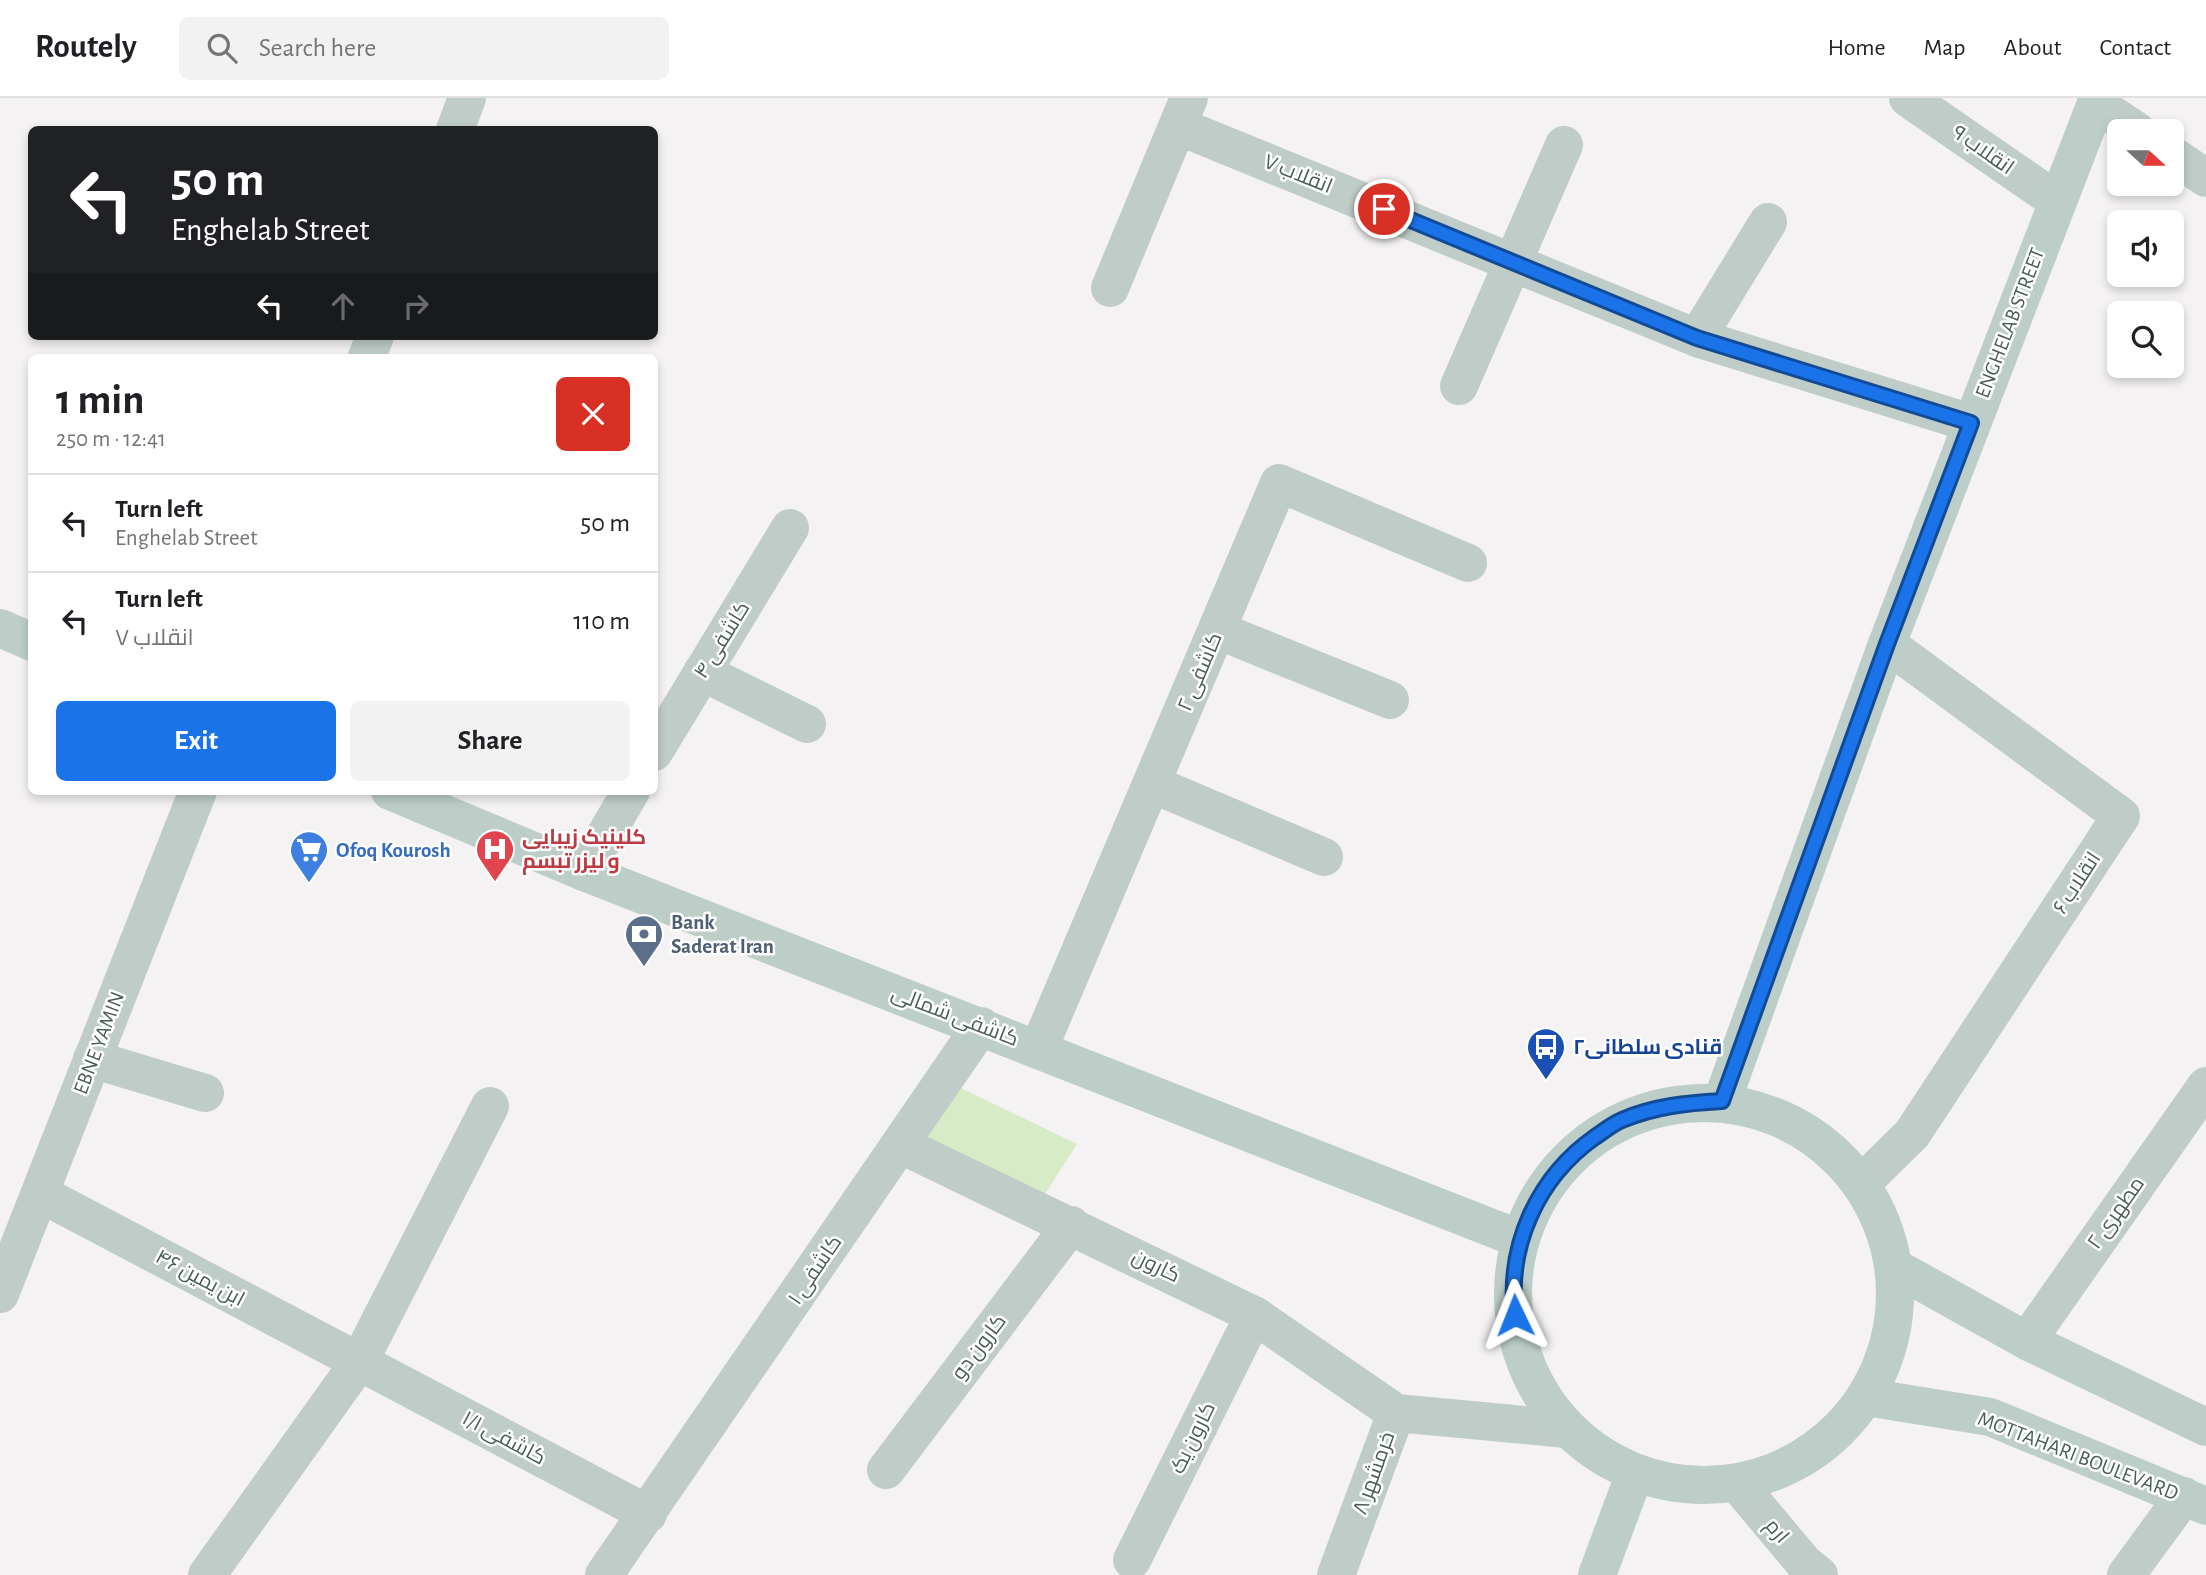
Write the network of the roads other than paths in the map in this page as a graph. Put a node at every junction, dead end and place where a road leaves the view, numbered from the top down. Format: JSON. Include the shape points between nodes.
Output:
{"nodes":[{"id":1,"x":467,"y":98,"type":"edge"},
{"id":2,"x":1908,"y":98,"type":"edge"},
{"id":3,"x":2097,"y":101,"type":"edge"},
{"id":4,"x":1183,"y":112,"type":"edge"},
{"id":5,"x":2121,"y":119,"type":"edge"},
{"id":6,"x":456,"y":126,"type":"edge"},
{"id":7,"x":1564,"y":145,"type":"dead end"},
{"id":8,"x":2184,"y":163,"type":"edge"},
{"id":9,"x":2206,"y":178,"type":"edge"},
{"id":10,"x":2057,"y":201,"type":"junction"},
{"id":11,"x":1768,"y":222,"type":"dead end"},
{"id":12,"x":1513,"y":260,"type":"junction"},
{"id":13,"x":1110,"y":288,"type":"dead end"},
{"id":14,"x":1697,"y":338,"type":"junction"},
{"id":15,"x":1460,"y":386,"type":"dead end"},
{"id":16,"x":1971,"y":423,"type":"junction"},
{"id":17,"x":790,"y":528,"type":"dead end"},
{"id":18,"x":1468,"y":563,"type":"dead end"},
{"id":19,"x":0,"y":628,"type":"edge"},
{"id":20,"x":1217,"y":630,"type":"junction"},
{"id":21,"x":28,"y":640,"type":"edge"},
{"id":22,"x":1887,"y":644,"type":"junction"},
{"id":23,"x":702,"y":672,"type":"junction"},
{"id":24,"x":1390,"y":701,"type":"dead end"},
{"id":25,"x":807,"y":724,"type":"dead end"},
{"id":26,"x":658,"y":745,"type":"edge"},
{"id":27,"x":1152,"y":784,"type":"junction"},
{"id":28,"x":196,"y":795,"type":"edge"},
{"id":29,"x":400,"y":795,"type":"edge"},
{"id":30,"x":629,"y":795,"type":"edge"},
{"id":31,"x":1324,"y":857,"type":"dead end"},
{"id":32,"x":583,"y":872,"type":"junction"},
{"id":33,"x":981,"y":1026,"type":"junction"},
{"id":34,"x":1039,"y":1048,"type":"junction"},
{"id":35,"x":92,"y":1059,"type":"junction"},
{"id":36,"x":2206,"y":1086,"type":"edge"},
{"id":37,"x":205,"y":1093,"type":"dead end"},
{"id":38,"x":1722,"y":1101,"type":"junction"},
{"id":39,"x":490,"y":1107,"type":"dead end"},
{"id":40,"x":901,"y":1145,"type":"junction"},
{"id":41,"x":1862,"y":1184,"type":"junction"},
{"id":42,"x":41,"y":1194,"type":"junction"},
{"id":43,"x":1071,"y":1225,"type":"junction"},
{"id":44,"x":1520,"y":1239,"type":"junction"},
{"id":45,"x":1894,"y":1267,"type":"junction"},
{"id":46,"x":1,"y":1288,"type":"edge"},
{"id":47,"x":1254,"y":1315,"type":"junction"},
{"id":48,"x":2027,"y":1341,"type":"junction"},
{"id":49,"x":359,"y":1362,"type":"junction"},
{"id":50,"x":1866,"y":1397,"type":"junction"},
{"id":51,"x":1396,"y":1413,"type":"junction"},
{"id":52,"x":2206,"y":1427,"type":"edge"},
{"id":53,"x":1567,"y":1429,"type":"junction"},
{"id":54,"x":886,"y":1470,"type":"dead end"},
{"id":55,"x":1635,"y":1473,"type":"junction"},
{"id":56,"x":1737,"y":1483,"type":"junction"},
{"id":57,"x":2195,"y":1501,"type":"edge"},
{"id":58,"x":648,"y":1514,"type":"junction"},
{"id":59,"x":1132,"y":1560,"type":"dead end"},
{"id":60,"x":207,"y":1575,"type":"edge"},
{"id":61,"x":604,"y":1575,"type":"edge"},
{"id":62,"x":1336,"y":1575,"type":"edge"},
{"id":63,"x":1597,"y":1575,"type":"edge"},
{"id":64,"x":1819,"y":1575,"type":"edge"},
{"id":65,"x":2126,"y":1575,"type":"edge"}],
"edges":[{"from":1,"to":6,"type":"street"},
{"from":2,"to":10,"type":"street","name":"انقلاب ۹"},
{"from":3,"to":5,"type":"street"},
{"from":3,"to":10,"type":"main road","name":"ENGHELAB STREET"},
{"from":4,"to":12,"type":"street","name":"انقلاب ۷"},
{"from":4,"to":13,"type":"street"},
{"from":7,"to":12,"type":"street"},
{"from":8,"to":9,"type":"street"},
{"from":10,"to":16,"type":"main road","name":"ENGHELAB STREET"},
{"from":11,"to":14,"type":"street"},
{"from":12,"to":14,"type":"street","name":"انقلاب ۷"},
{"from":12,"to":15,"type":"street"},
{"from":14,"to":16,"type":"street","name":"انقلاب ۷"},
{"from":16,"to":22,"type":"main road","name":"ENGHELAB STREET"},
{"from":17,"to":23,"type":"street","name":"کاشفی ۴"},
{"from":18,"to":20,"type":"street","name":"کاشفی ۲","via":[[1279,483]]},
{"from":19,"to":21,"type":"main road"},
{"from":20,"to":24,"type":"street"},
{"from":20,"to":27,"type":"street","name":"کاشفی ۲"},
{"from":22,"to":38,"type":"main road","name":"ENGHELAB STREET"},
{"from":22,"to":41,"type":"street","name":"انقلاب ۶","via":[[2121,816],[1912,1134]]},
{"from":23,"to":25,"type":"street"},
{"from":23,"to":26,"type":"street","name":"کاشفی ۴"},
{"from":27,"to":31,"type":"street"},
{"from":27,"to":34,"type":"street","name":"کاشفی ۲"},
{"from":28,"to":35,"type":"street","name":"EBNE YAMIN"},
{"from":29,"to":32,"type":"main road","name":"کاشفی شمالی"},
{"from":30,"to":32,"type":"street"},
{"from":32,"to":33,"type":"main road","name":"کاشفی شمالی"},
{"from":33,"to":34,"type":"main road","name":"کاشفی شمالی"},
{"from":33,"to":40,"type":"street","name":"کاشفی ۱"},
{"from":34,"to":44,"type":"main road","name":"کاشفی شمالی"},
{"from":35,"to":37,"type":"street"},
{"from":35,"to":42,"type":"street","name":"EBNE YAMIN"},
{"from":36,"to":48,"type":"street","name":"مطهری ۲"},
{"from":38,"to":41,"type":"main road","via":[[1776,1115],[1824,1142]]},
{"from":38,"to":44,"type":"main road","via":[[1669,1104],[1619,1121],[1576,1151],[1541,1191]]},
{"from":39,"to":49,"type":"street"},
{"from":40,"to":43,"type":"street","name":"کارون"},
{"from":40,"to":58,"type":"street","name":"کاشفی ۱"},
{"from":41,"to":45,"type":"main road","via":[[1884,1223]]},
{"from":42,"to":46,"type":"street","name":"EBNE YAMIN"},
{"from":42,"to":49,"type":"street","name":"ابن یمین ۴۶"},
{"from":43,"to":47,"type":"street","name":"کارون"},
{"from":43,"to":54,"type":"street","name":"کارون دو"},
{"from":44,"to":53,"type":"main road","via":[[1512,1289],[1518,1340],[1536,1388]]},
{"from":45,"to":48,"type":"main road"},
{"from":45,"to":50,"type":"main road","via":[[1891,1335]]},
{"from":47,"to":51,"type":"street","name":"کارون"},
{"from":47,"to":59,"type":"street","name":"کارون یک"},
{"from":48,"to":52,"type":"main road"},
{"from":49,"to":58,"type":"street","name":"کاشفی ۱/۱"},
{"from":49,"to":60,"type":"street"},
{"from":50,"to":56,"type":"main road","via":[[1821,1445],[1788,1466]]},
{"from":50,"to":57,"type":"main road","name":"MOTTAHARI BOULEVARD","via":[[1990,1417]]},
{"from":51,"to":53,"type":"street","name":"خرمشهر ۸"},
{"from":51,"to":62,"type":"street","name":"خرمشهر ۸"},
{"from":53,"to":55,"type":"main road","via":[[1598,1455]]},
{"from":55,"to":56,"type":"main road","via":[[1669,1483]]},
{"from":55,"to":63,"type":"main road"},
{"from":56,"to":64,"type":"street","name":"ارم"},
{"from":57,"to":65,"type":"street"},
{"from":58,"to":61,"type":"street","name":"کاشفی ۱"}]}
